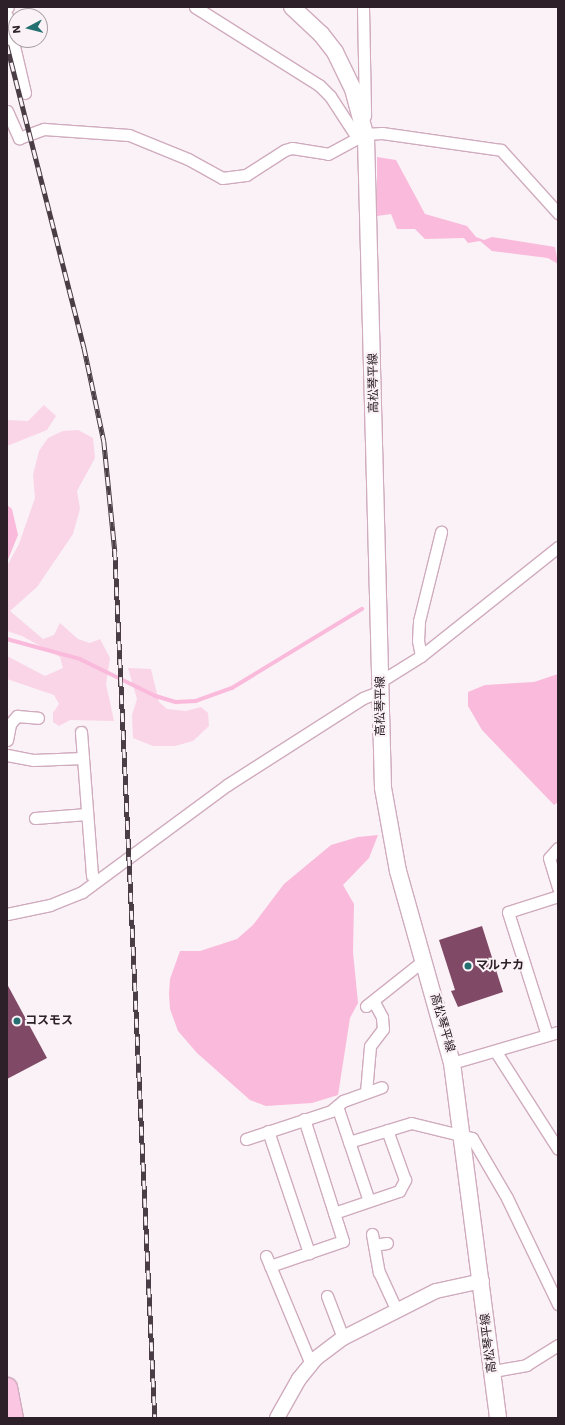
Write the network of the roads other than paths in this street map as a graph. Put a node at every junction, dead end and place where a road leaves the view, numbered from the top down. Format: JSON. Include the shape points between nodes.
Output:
{"nodes":[{"id":1,"x":195,"y":7,"type":"edge"},
{"id":2,"x":293,"y":7,"type":"edge"},
{"id":3,"x":363,"y":7,"type":"edge"},
{"id":4,"x":7,"y":16,"type":"edge"},
{"id":5,"x":26,"y":93,"type":"dead end"},
{"id":6,"x":7,"y":111,"type":"edge"},
{"id":7,"x":361,"y":137,"type":"junction"},
{"id":8,"x":558,"y":213,"type":"edge"},
{"id":9,"x":441,"y":532,"type":"dead end"},
{"id":10,"x":558,"y":547,"type":"edge"},
{"id":11,"x":421,"y":656,"type":"junction"},
{"id":12,"x":381,"y":686,"type":"junction"},
{"id":13,"x":38,"y":718,"type":"dead end"},
{"id":14,"x":81,"y":732,"type":"dead end"},
{"id":15,"x":7,"y":740,"type":"edge"},
{"id":16,"x":7,"y":755,"type":"edge"},
{"id":17,"x":83,"y":758,"type":"junction"},
{"id":18,"x":87,"y":814,"type":"junction"},
{"id":19,"x":35,"y":818,"type":"dead end"},
{"id":20,"x":558,"y":848,"type":"edge"},
{"id":21,"x":92,"y":876,"type":"dead end"},
{"id":22,"x":558,"y":888,"type":"edge"},
{"id":23,"x":558,"y":896,"type":"edge"},
{"id":24,"x":7,"y":914,"type":"edge"},
{"id":25,"x":424,"y":960,"type":"junction"},
{"id":26,"x":558,"y":1032,"type":"edge"},
{"id":27,"x":547,"y":1035,"type":"junction"},
{"id":28,"x":496,"y":1052,"type":"junction"},
{"id":29,"x":452,"y":1063,"type":"junction"},
{"id":30,"x":382,"y":1087,"type":"dead end"},
{"id":31,"x":366,"y":1092,"type":"junction"},
{"id":32,"x":337,"y":1106,"type":"junction"},
{"id":33,"x":304,"y":1119,"type":"junction"},
{"id":34,"x":387,"y":1130,"type":"junction"},
{"id":35,"x":268,"y":1131,"type":"junction"},
{"id":36,"x":462,"y":1134,"type":"junction"},
{"id":37,"x":246,"y":1139,"type":"dead end"},
{"id":38,"x":349,"y":1142,"type":"junction"},
{"id":39,"x":558,"y":1149,"type":"edge"},
{"id":40,"x":369,"y":1201,"type":"junction"},
{"id":41,"x":334,"y":1213,"type":"junction"},
{"id":42,"x":372,"y":1234,"type":"dead end"},
{"id":43,"x":387,"y":1243,"type":"dead end"},
{"id":44,"x":374,"y":1245,"type":"junction"},
{"id":45,"x":309,"y":1252,"type":"junction"},
{"id":46,"x":482,"y":1281,"type":"junction"},
{"id":47,"x":327,"y":1296,"type":"dead end"},
{"id":48,"x":558,"y":1304,"type":"edge"},
{"id":49,"x":396,"y":1309,"type":"junction"},
{"id":50,"x":343,"y":1338,"type":"junction"},
{"id":51,"x":558,"y":1345,"type":"edge"},
{"id":52,"x":311,"y":1364,"type":"junction"},
{"id":53,"x":493,"y":1371,"type":"junction"},
{"id":54,"x":7,"y":1387,"type":"edge"},
{"id":55,"x":13,"y":1418,"type":"edge"},
{"id":56,"x":277,"y":1418,"type":"edge"},
{"id":57,"x":498,"y":1418,"type":"edge"}],
"edges":[{"from":1,"to":7,"type":"street","via":[[319,85]]},
{"from":2,"to":7,"type":"main road","name":"高松琴平線","via":[[321,34],[339,58],[353,89]]},
{"from":3,"to":7,"type":"street"},
{"from":4,"to":5,"type":"street"},
{"from":6,"to":7,"type":"street","via":[[19,138],[44,129],[128,135],[188,159],[222,178],[246,175],[285,150],[292,148],[328,154]]},
{"from":7,"to":8,"type":"street","via":[[382,133],[501,150]]},
{"from":7,"to":12,"type":"main road","name":"高松琴平線","via":[[369,172]]},
{"from":9,"to":11,"type":"street","via":[[419,621],[418,641]]},
{"from":10,"to":11,"type":"street"},
{"from":11,"to":12,"type":"street"},
{"from":12,"to":24,"type":"street","via":[[227,785],[82,892],[50,905]]},
{"from":12,"to":25,"type":"main road","name":"高松琴平線","via":[[383,788],[389,828]]},
{"from":13,"to":15,"type":"street","via":[[17,716],[10,724]]},
{"from":14,"to":17,"type":"street"},
{"from":16,"to":17,"type":"street","via":[[33,760]]},
{"from":17,"to":18,"type":"street"},
{"from":18,"to":19,"type":"street"},
{"from":18,"to":21,"type":"street"},
{"from":20,"to":22,"type":"street","via":[[549,858]]},
{"from":23,"to":27,"type":"street","via":[[508,912]]},
{"from":25,"to":29,"type":"main road","name":"高松琴平線"},
{"from":25,"to":31,"type":"street","via":[[412,967],[402,979],[370,1004],[382,1017],[383,1029],[370,1046]]},
{"from":26,"to":27,"type":"street"},
{"from":27,"to":28,"type":"street"},
{"from":28,"to":29,"type":"street"},
{"from":28,"to":39,"type":"street"},
{"from":29,"to":36,"type":"main road","name":"高松琴平線"},
{"from":30,"to":31,"type":"street"},
{"from":31,"to":32,"type":"street"},
{"from":32,"to":33,"type":"street","via":[[331,1111]]},
{"from":32,"to":38,"type":"street"},
{"from":33,"to":35,"type":"street"},
{"from":33,"to":41,"type":"street"},
{"from":34,"to":36,"type":"street","via":[[411,1122]]},
{"from":34,"to":38,"type":"street"},
{"from":34,"to":40,"type":"street","via":[[405,1180],[399,1191]]},
{"from":35,"to":37,"type":"street"},
{"from":35,"to":45,"type":"street"},
{"from":36,"to":46,"type":"main road","name":"高松琴平線"},
{"from":36,"to":48,"type":"street","via":[[472,1138],[476,1143],[507,1198]]},
{"from":38,"to":40,"type":"street"},
{"from":40,"to":41,"type":"street"},
{"from":41,"to":45,"type":"street","via":[[344,1241]]},
{"from":42,"to":44,"type":"street"},
{"from":43,"to":44,"type":"street"},
{"from":44,"to":49,"type":"street","via":[[379,1272]]},
{"from":45,"to":52,"type":"street","via":[[268,1261]]},
{"from":46,"to":49,"type":"street","via":[[436,1291]]},
{"from":46,"to":53,"type":"main road","name":"高松琴平線"},
{"from":47,"to":50,"type":"street"},
{"from":49,"to":50,"type":"street"},
{"from":50,"to":52,"type":"street"},
{"from":51,"to":53,"type":"street","via":[[526,1365]]},
{"from":52,"to":56,"type":"street"},
{"from":53,"to":57,"type":"main road","name":"高松琴平線"},
{"from":54,"to":55,"type":"highway"}]}
